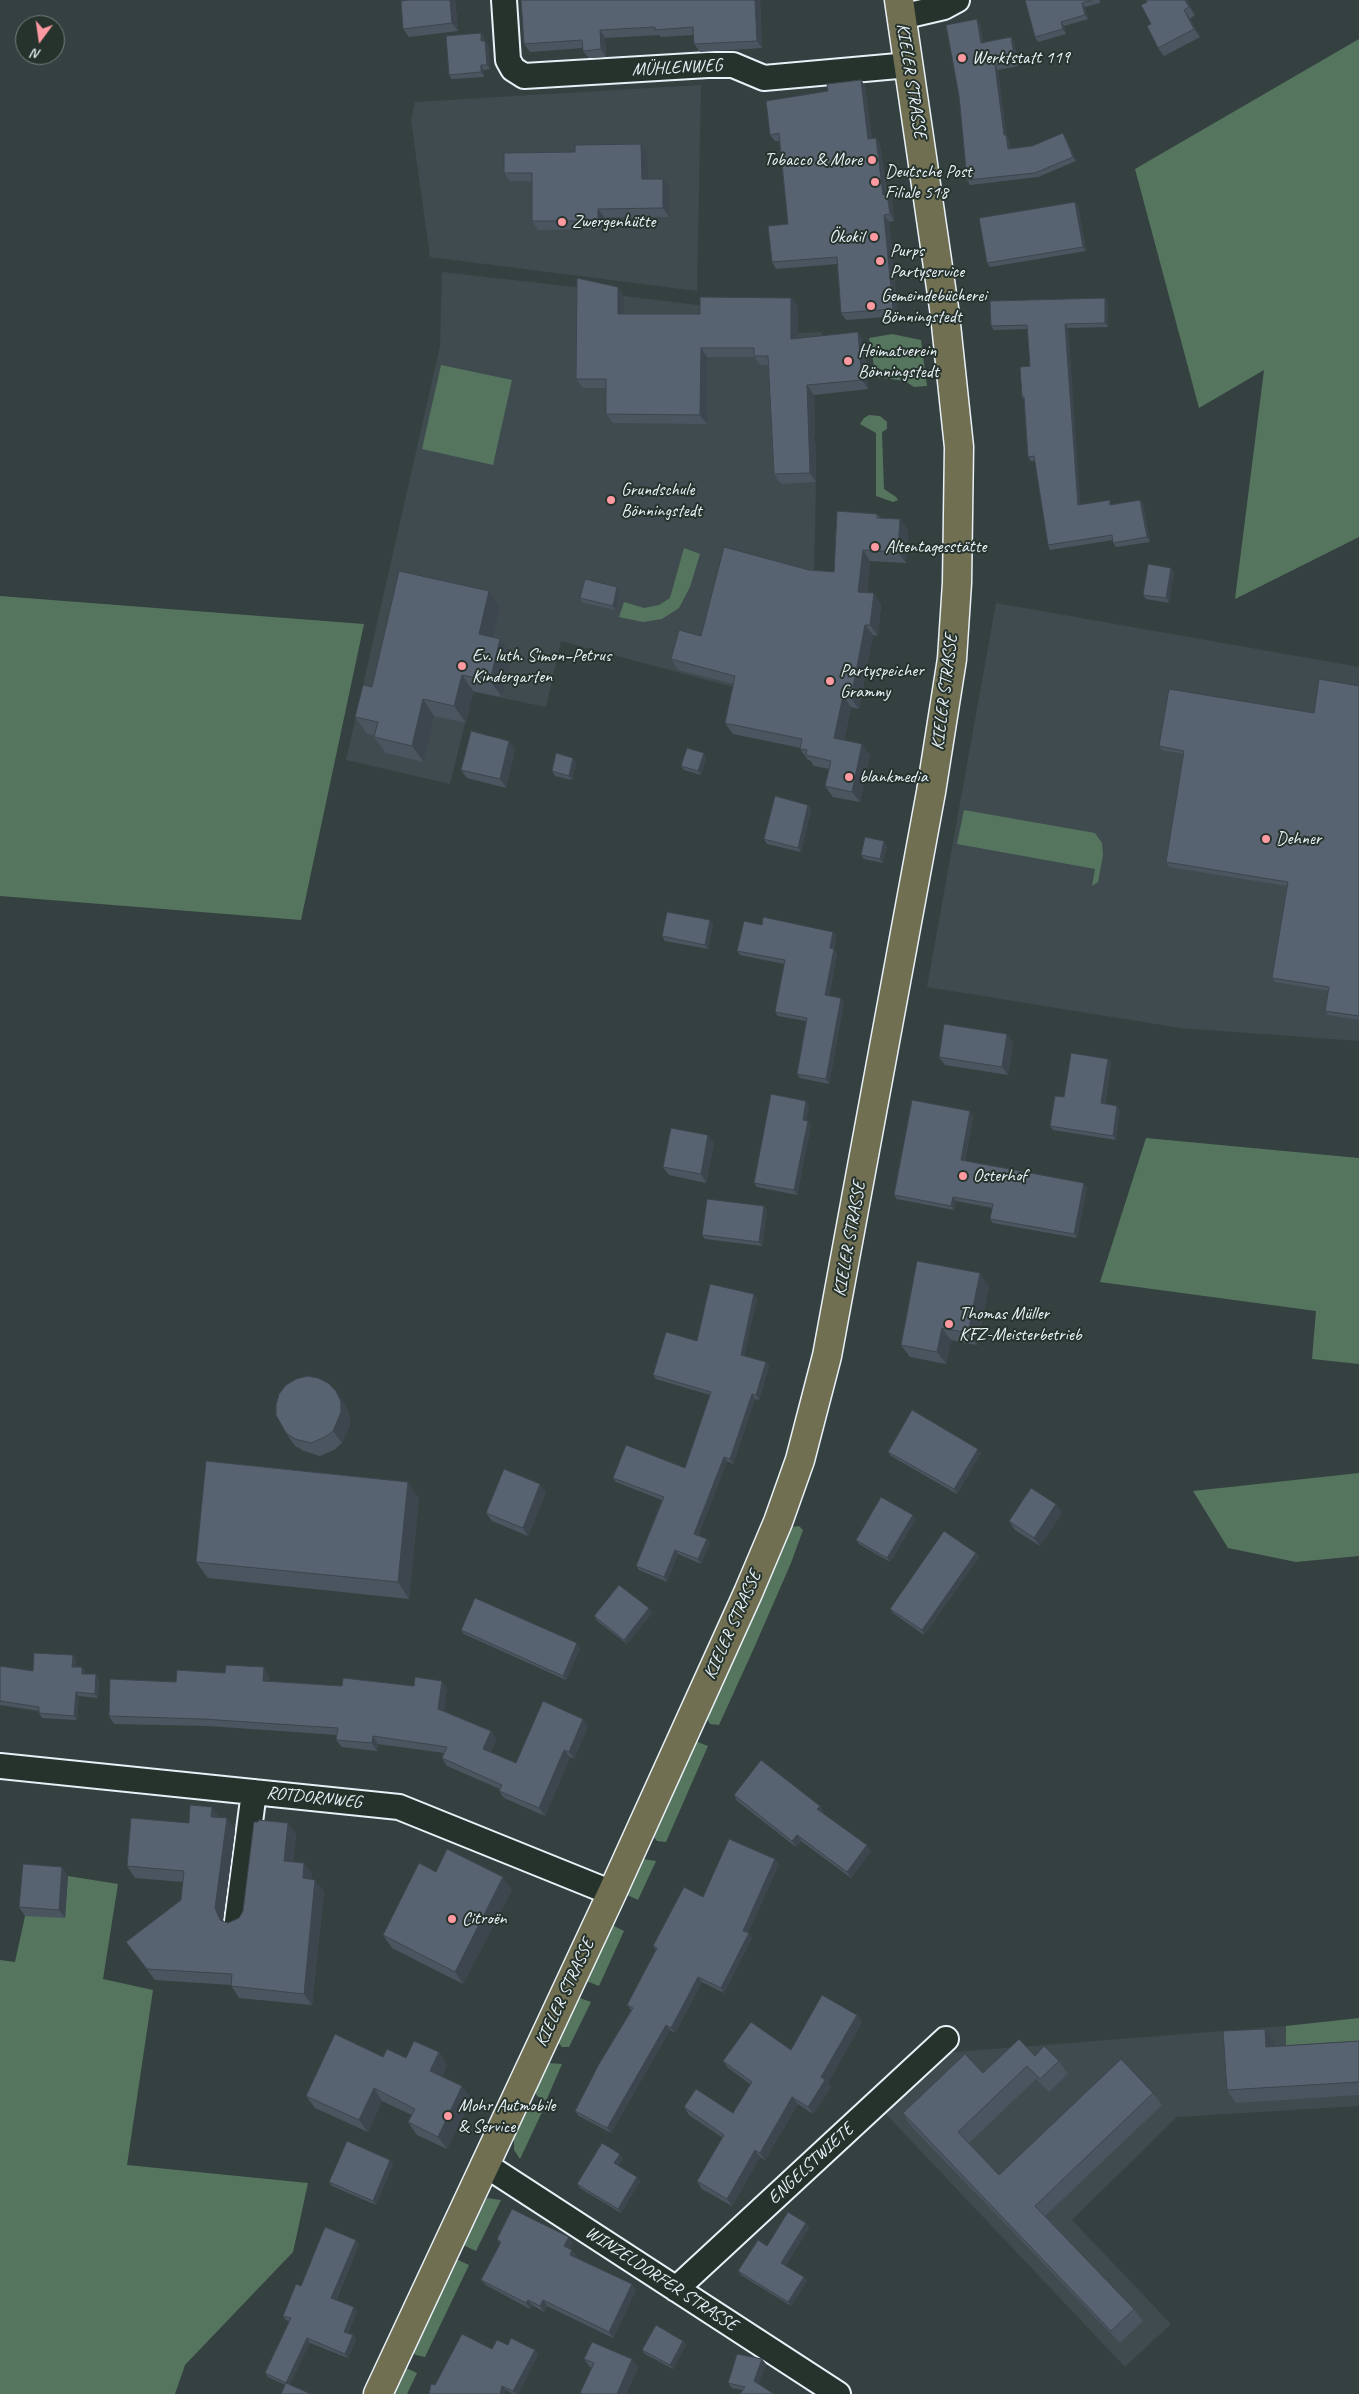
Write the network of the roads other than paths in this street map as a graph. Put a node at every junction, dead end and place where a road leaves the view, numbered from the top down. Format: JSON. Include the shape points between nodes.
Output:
{"nodes":[{"id":1,"x":504,"y":0,"type":"edge"},
{"id":2,"x":957,"y":0,"type":"edge"},
{"id":3,"x":900,"y":9,"type":"edge"},
{"id":4,"x":909,"y":65,"type":"junction"},
{"id":5,"x":0,"y":1766,"type":"edge"},
{"id":6,"x":254,"y":1792,"type":"junction"},
{"id":7,"x":612,"y":1893,"type":"junction"},
{"id":8,"x":237,"y":1921,"type":"edge"},
{"id":9,"x":946,"y":2039,"type":"dead end"},
{"id":10,"x":484,"y":2164,"type":"junction"},
{"id":11,"x":676,"y":2289,"type":"junction"},
{"id":12,"x":378,"y":2394,"type":"edge"},
{"id":13,"x":838,"y":2394,"type":"edge"}],
"edges":[{"from":1,"to":4,"type":"street","name":"MÜHLENWEG","via":[[508,60],[513,69],[524,76],[708,65],[733,66],[764,78]]},
{"from":2,"to":3,"type":"street","via":[[944,7]]},
{"from":3,"to":4,"type":"main road","name":"KIELER STRASSE"},
{"from":4,"to":7,"type":"main road","name":"KIELER STRASSE","via":[[945,315],[959,447],[952,659],[931,792],[840,1292],[802,1451],[778,1522],[748,1593]]},
{"from":5,"to":6,"type":"street","name":"ROTDORNWEG"},
{"from":6,"to":7,"type":"street","name":"ROTDORNWEG","via":[[399,1807]]},
{"from":6,"to":8,"type":"street"},
{"from":7,"to":10,"type":"main road","name":"KIELER STRASSE"},
{"from":9,"to":11,"type":"street","name":"ENGELSTWIETE"},
{"from":10,"to":11,"type":"street","name":"WINZELDORFER STRASSE"},
{"from":10,"to":12,"type":"main road","name":"KIELER STRASSE"},
{"from":11,"to":13,"type":"street","name":"WINZELDORFER STRASSE"}]}
